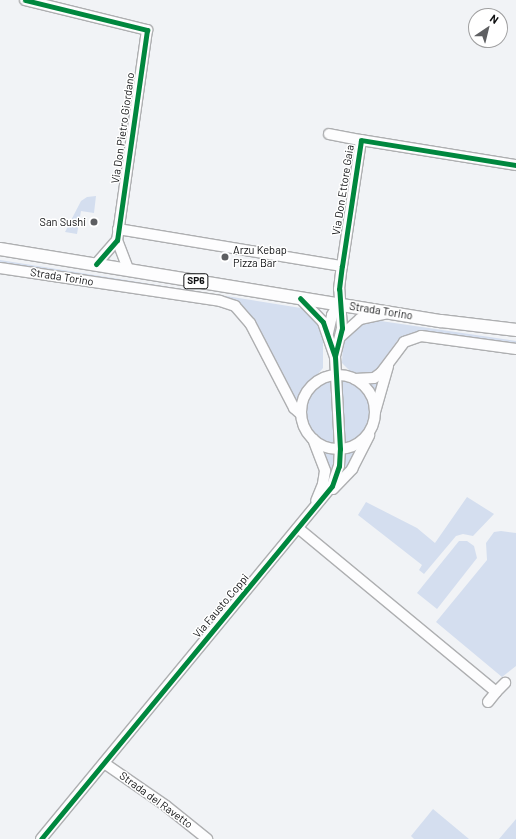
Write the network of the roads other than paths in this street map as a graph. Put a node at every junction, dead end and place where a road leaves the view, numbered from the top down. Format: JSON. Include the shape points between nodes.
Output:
{"nodes":[{"id":1,"x":25,"y":0,"type":"edge"},
{"id":2,"x":329,"y":134,"type":"dead end"},
{"id":3,"x":361,"y":140,"type":"junction"},
{"id":4,"x":516,"y":165,"type":"edge"},
{"id":5,"x":118,"y":229,"type":"junction"},
{"id":6,"x":117,"y":240,"type":"junction"},
{"id":7,"x":0,"y":249,"type":"edge"},
{"id":8,"x":96,"y":264,"type":"junction"},
{"id":9,"x":342,"y":266,"type":"junction"},
{"id":10,"x":0,"y":268,"type":"edge"},
{"id":11,"x":128,"y":269,"type":"junction"},
{"id":12,"x":300,"y":298,"type":"junction"},
{"id":13,"x":339,"y":304,"type":"junction"},
{"id":14,"x":390,"y":313,"type":"junction"},
{"id":15,"x":516,"y":330,"type":"edge"},
{"id":16,"x":328,"y":335,"type":"junction"},
{"id":17,"x":340,"y":337,"type":"junction"},
{"id":18,"x":516,"y":349,"type":"edge"},
{"id":19,"x":335,"y":357,"type":"junction"},
{"id":20,"x":388,"y":364,"type":"junction"},
{"id":21,"x":336,"y":375,"type":"junction"},
{"id":22,"x":354,"y":379,"type":"junction"},
{"id":23,"x":375,"y":413,"type":"junction"},
{"id":24,"x":301,"y":414,"type":"junction"},
{"id":25,"x":370,"y":430,"type":"junction"},
{"id":26,"x":313,"y":439,"type":"junction"},
{"id":27,"x":340,"y":449,"type":"junction"},
{"id":28,"x":325,"y":496,"type":"junction"},
{"id":29,"x":311,"y":513,"type":"junction"},
{"id":30,"x":298,"y":528,"type":"junction"},
{"id":31,"x":506,"y":683,"type":"dead end"},
{"id":32,"x":496,"y":692,"type":"junction"},
{"id":33,"x":488,"y":702,"type":"dead end"},
{"id":34,"x":104,"y":763,"type":"junction"},
{"id":35,"x":41,"y":839,"type":"edge"},
{"id":36,"x":207,"y":839,"type":"edge"}],
"edges":[{"from":1,"to":5,"type":"street","name":"Via Don Pietro Giordano","via":[[147,30]]},
{"from":2,"to":3,"type":"street","name":"Via Don Ettore Gaia"},
{"from":3,"to":4,"type":"street","name":"Via Don Ettore Gaia"},
{"from":3,"to":9,"type":"street","name":"Via Don Ettore Gaia"},
{"from":5,"to":6,"type":"street"},
{"from":5,"to":9,"type":"street"},
{"from":6,"to":8,"type":"street","name":"Strada Torino"},
{"from":6,"to":11,"type":"street"},
{"from":7,"to":8,"type":"main road","name":"Strada Torino","number":"SP6"},
{"from":8,"to":11,"type":"main road","name":"Strada Torino","number":"SP6"},
{"from":9,"to":13,"type":"street","name":"Via Don Ettore Gaia"},
{"from":10,"to":24,"type":"street","name":"Strada Torino","via":[[220,301],[235,306],[250,323],[294,408]]},
{"from":11,"to":12,"type":"main road","name":"Strada Torino","number":"SP6"},
{"from":12,"to":13,"type":"main road","name":"Strada Torino","number":"SP6"},
{"from":12,"to":16,"type":"street","name":"Via Fausto Coppi","via":[[319,316]]},
{"from":13,"to":14,"type":"main road","name":"Strada Torino","number":"SP6"},
{"from":13,"to":16,"type":"street","via":[[329,323]]},
{"from":13,"to":17,"type":"street","name":"Via Fausto Coppi","via":[[342,319]]},
{"from":14,"to":15,"type":"main road","name":"Strada Torino","number":"SP6"},
{"from":14,"to":17,"type":"street","via":[[360,319]]},
{"from":16,"to":19,"type":"street","name":"Via Fausto Coppi"},
{"from":17,"to":19,"type":"street","name":"Via Fausto Coppi"},
{"from":18,"to":20,"type":"street","name":"Strada Torino","via":[[421,336],[404,342]]},
{"from":19,"to":21,"type":"street","name":"Via Fausto Coppi"},
{"from":20,"to":22,"type":"street","via":[[374,378]]},
{"from":20,"to":23,"type":"street","name":"Via Fausto Coppi"},
{"from":21,"to":22,"type":"street"},
{"from":21,"to":24,"type":"street","via":[[324,378],[312,386],[303,398]]},
{"from":21,"to":27,"type":"street","name":"Via Fausto Coppi"},
{"from":22,"to":23,"type":"street","via":[[368,390]]},
{"from":23,"to":25,"type":"street","name":"Via Fausto Coppi"},
{"from":24,"to":26,"type":"street","via":[[306,432]]},
{"from":25,"to":27,"type":"street","name":"Via Fausto Coppi","via":[[359,443]]},
{"from":25,"to":28,"type":"street","name":"Via Fausto Coppi","via":[[366,445],[352,469]]},
{"from":26,"to":27,"type":"street","via":[[326,447]]},
{"from":26,"to":29,"type":"street","via":[[325,471],[323,484]]},
{"from":27,"to":28,"type":"street","name":"Via Fausto Coppi","via":[[337,475]]},
{"from":28,"to":29,"type":"street","name":"Via Fausto Coppi"},
{"from":29,"to":30,"type":"street","name":"Via Fausto Coppi"},
{"from":30,"to":32,"type":"street"},
{"from":30,"to":34,"type":"street","name":"Via Fausto Coppi"},
{"from":31,"to":32,"type":"street"},
{"from":32,"to":33,"type":"street"},
{"from":34,"to":35,"type":"street","name":"Via Fausto Coppi"},
{"from":34,"to":36,"type":"street","name":"Strada del Ravetto","via":[[166,806]]}]}
